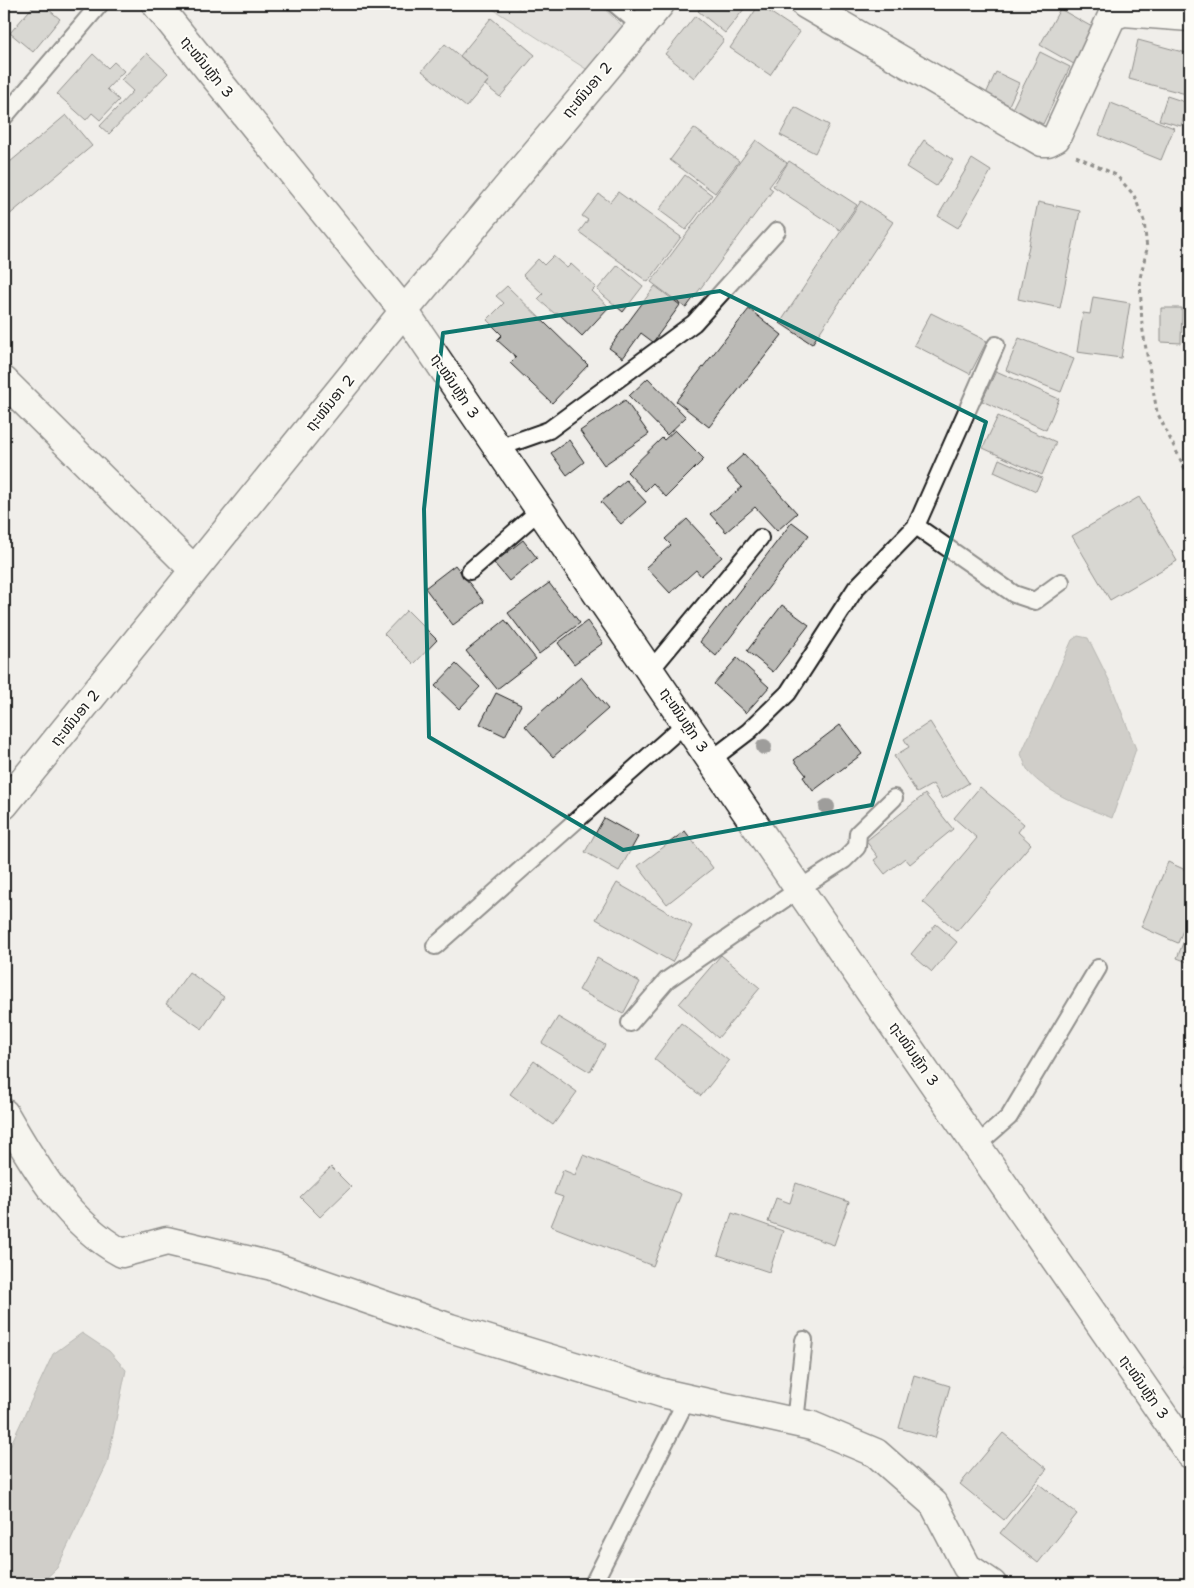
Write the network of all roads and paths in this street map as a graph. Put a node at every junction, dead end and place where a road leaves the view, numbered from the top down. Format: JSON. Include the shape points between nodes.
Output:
{"nodes":[{"id":1,"x":100,"y":4,"type":"edge"},
{"id":2,"x":156,"y":4,"type":"edge"},
{"id":3,"x":615,"y":4,"type":"edge"},
{"id":4,"x":660,"y":4,"type":"edge"},
{"id":5,"x":805,"y":4,"type":"edge"},
{"id":6,"x":1190,"y":17,"type":"edge"},
{"id":7,"x":641,"y":26,"type":"junction"},
{"id":8,"x":4,"y":117,"type":"edge"},
{"id":9,"x":1048,"y":142,"type":"junction"},
{"id":10,"x":777,"y":231,"type":"dead end"},
{"id":11,"x":404,"y":311,"type":"junction"},
{"id":12,"x":996,"y":345,"type":"dead end"},
{"id":13,"x":4,"y":381,"type":"edge"},
{"id":14,"x":498,"y":448,"type":"junction"},
{"id":15,"x":1186,"y":471,"type":"dead end"},
{"id":16,"x":540,"y":510,"type":"junction"},
{"id":17,"x":916,"y":526,"type":"junction"},
{"id":18,"x":760,"y":538,"type":"dead end"},
{"id":19,"x":194,"y":570,"type":"junction"},
{"id":20,"x":470,"y":571,"type":"dead end"},
{"id":21,"x":1061,"y":582,"type":"dead end"},
{"id":22,"x":650,"y":671,"type":"junction"},
{"id":23,"x":686,"y":723,"type":"junction"},
{"id":24,"x":711,"y":760,"type":"junction"},
{"id":25,"x":894,"y":798,"type":"dead end"},
{"id":26,"x":4,"y":805,"type":"edge"},
{"id":27,"x":799,"y":889,"type":"junction"},
{"id":28,"x":435,"y":946,"type":"dead end"},
{"id":29,"x":1098,"y":968,"type":"dead end"},
{"id":30,"x":630,"y":1023,"type":"dead end"},
{"id":31,"x":4,"y":1113,"type":"edge"},
{"id":32,"x":977,"y":1145,"type":"junction"},
{"id":33,"x":804,"y":1340,"type":"dead end"},
{"id":34,"x":687,"y":1399,"type":"junction"},
{"id":35,"x":794,"y":1422,"type":"junction"},
{"id":36,"x":1190,"y":1454,"type":"edge"},
{"id":37,"x":593,"y":1584,"type":"edge"},
{"id":38,"x":992,"y":1584,"type":"edge"}],
"edges":[{"from":1,"to":8,"type":"lane"},
{"from":2,"to":11,"type":"street","name":"ຖະໜົນຫຼັກ 3"},
{"from":3,"to":7,"type":"lane"},
{"from":4,"to":7,"type":"street","name":"ຖະໜົນອາ 2"},
{"from":5,"to":9,"type":"street","via":[[1042,142]]},
{"from":6,"to":9,"type":"street","via":[[1124,12],[1112,16],[1056,138]]},
{"from":7,"to":11,"type":"street","name":"ຖະໜົນອາ 2"},
{"from":9,"to":15,"type":"path","via":[[1116,176],[1134,195],[1144,221],[1147,249],[1140,278],[1142,326],[1157,412]]},
{"from":10,"to":14,"type":"lane","via":[[694,323],[550,430]]},
{"from":11,"to":14,"type":"street","name":"ຖະໜົນຫຼັກ 3"},
{"from":11,"to":19,"type":"street","name":"ຖະໜົນອາ 2"},
{"from":12,"to":17,"type":"lane"},
{"from":13,"to":19,"type":"street"},
{"from":14,"to":16,"type":"street","name":"ຖະໜົນຫຼັກ 3"},
{"from":16,"to":20,"type":"lane"},
{"from":16,"to":22,"type":"street","name":"ຖະໜົນຫຼັກ 3"},
{"from":17,"to":21,"type":"lane","via":[[1014,594],[1035,601]]},
{"from":17,"to":24,"type":"lane","via":[[856,588],[788,692],[749,731]]},
{"from":18,"to":22,"type":"lane"},
{"from":19,"to":26,"type":"street","name":"ຖະໜົນອາ 2"},
{"from":22,"to":23,"type":"street","name":"ຖະໜົນຫຼັກ 3"},
{"from":23,"to":24,"type":"street","name":"ຖະໜົນຫຼັກ 3"},
{"from":23,"to":28,"type":"lane"},
{"from":24,"to":27,"type":"street","name":"ຖະໜົນຫຼັກ 3"},
{"from":25,"to":27,"type":"lane","via":[[858,833],[856,847],[844,860]]},
{"from":27,"to":30,"type":"lane","via":[[666,980]]},
{"from":27,"to":32,"type":"street","name":"ຖະໜົນຫຼັກ 3"},
{"from":29,"to":32,"type":"lane","via":[[1009,1117]]},
{"from":31,"to":34,"type":"street","via":[[52,1190],[88,1230],[122,1253],[167,1241],[272,1266],[450,1328]]},
{"from":32,"to":36,"type":"street","name":"ຖະໜົນຫຼັກ 3"},
{"from":33,"to":35,"type":"lane"},
{"from":34,"to":35,"type":"street"},
{"from":34,"to":37,"type":"lane"},
{"from":35,"to":38,"type":"street","via":[[812,1426],[876,1453],[934,1504],[967,1567]]}]}
